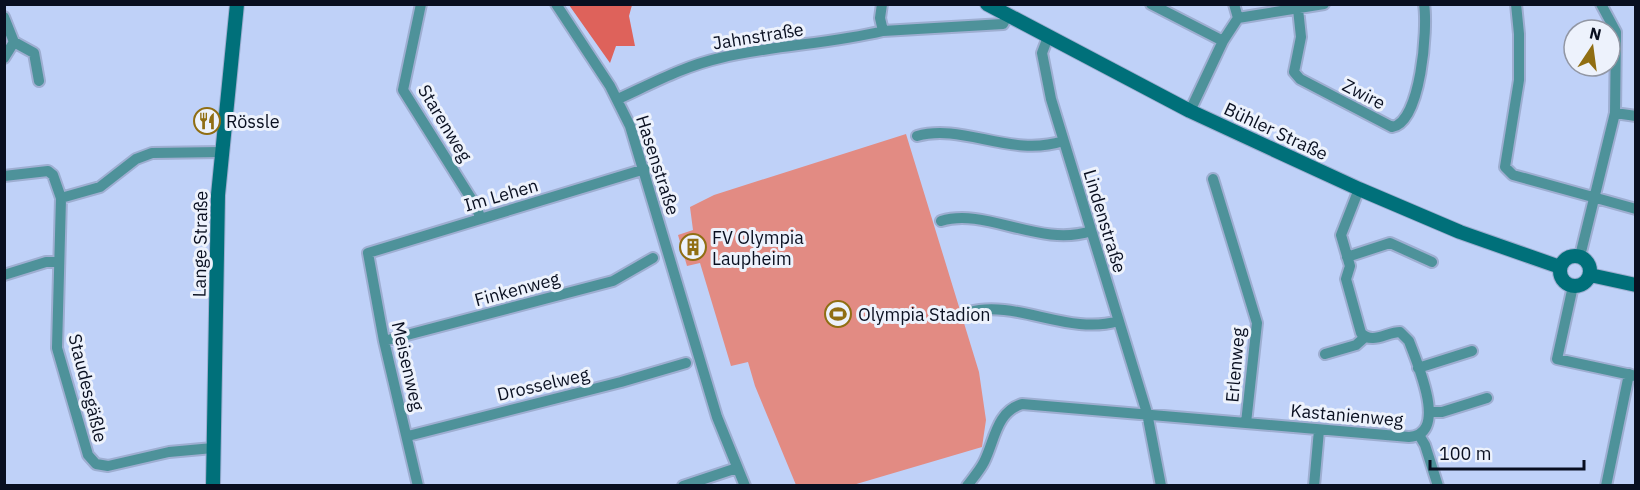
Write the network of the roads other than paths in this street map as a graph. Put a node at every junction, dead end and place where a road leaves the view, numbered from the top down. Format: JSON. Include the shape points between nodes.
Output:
{"nodes":[{"id":1,"x":237,"y":4,"type":"edge"},
{"id":2,"x":421,"y":4,"type":"edge"},
{"id":3,"x":556,"y":4,"type":"edge"},
{"id":4,"x":882,"y":4,"type":"edge"},
{"id":5,"x":987,"y":4,"type":"edge"},
{"id":6,"x":1151,"y":4,"type":"edge"},
{"id":7,"x":1234,"y":4,"type":"edge"},
{"id":8,"x":1324,"y":4,"type":"edge"},
{"id":9,"x":1424,"y":4,"type":"edge"},
{"id":10,"x":1516,"y":4,"type":"edge"},
{"id":11,"x":1601,"y":4,"type":"edge"},
{"id":12,"x":1298,"y":9,"type":"junction"},
{"id":13,"x":1007,"y":16,"type":"junction"},
{"id":14,"x":4,"y":17,"type":"edge"},
{"id":15,"x":1238,"y":18,"type":"junction"},
{"id":16,"x":884,"y":30,"type":"junction"},
{"id":17,"x":1048,"y":37,"type":"junction"},
{"id":18,"x":1223,"y":41,"type":"junction"},
{"id":19,"x":14,"y":42,"type":"junction"},
{"id":20,"x":4,"y":58,"type":"edge"},
{"id":21,"x":39,"y":81,"type":"dead end"},
{"id":22,"x":618,"y":99,"type":"junction"},
{"id":23,"x":1190,"y":111,"type":"junction"},
{"id":24,"x":1615,"y":113,"type":"junction"},
{"id":25,"x":1635,"y":117,"type":"edge"},
{"id":26,"x":916,"y":136,"type":"dead end"},
{"id":27,"x":1062,"y":141,"type":"junction"},
{"id":28,"x":221,"y":152,"type":"junction"},
{"id":29,"x":645,"y":169,"type":"junction"},
{"id":30,"x":4,"y":176,"type":"edge"},
{"id":31,"x":1213,"y":179,"type":"dead end"},
{"id":32,"x":1359,"y":189,"type":"junction"},
{"id":33,"x":61,"y":198,"type":"junction"},
{"id":34,"x":1596,"y":198,"type":"junction"},
{"id":35,"x":1635,"y":209,"type":"edge"},
{"id":36,"x":480,"y":218,"type":"junction"},
{"id":37,"x":941,"y":220,"type":"dead end"},
{"id":38,"x":1091,"y":231,"type":"junction"},
{"id":39,"x":368,"y":253,"type":"joint"},
{"id":40,"x":1580,"y":256,"type":"junction"},
{"id":41,"x":1347,"y":257,"type":"junction"},
{"id":42,"x":653,"y":258,"type":"dead end"},
{"id":43,"x":58,"y":262,"type":"junction"},
{"id":44,"x":1432,"y":262,"type":"dead end"},
{"id":45,"x":1560,"y":267,"type":"junction"},
{"id":46,"x":4,"y":274,"type":"edge"},
{"id":47,"x":1590,"y":275,"type":"junction"},
{"id":48,"x":1635,"y":285,"type":"edge"},
{"id":49,"x":1573,"y":286,"type":"junction"},
{"id":50,"x":969,"y":312,"type":"dead end"},
{"id":51,"x":1118,"y":321,"type":"junction"},
{"id":52,"x":1365,"y":337,"type":"junction"},
{"id":53,"x":384,"y":341,"type":"junction"},
{"id":54,"x":1472,"y":351,"type":"dead end"},
{"id":55,"x":1324,"y":354,"type":"dead end"},
{"id":56,"x":686,"y":363,"type":"dead end"},
{"id":57,"x":1418,"y":368,"type":"junction"},
{"id":58,"x":1632,"y":375,"type":"edge"},
{"id":59,"x":1487,"y":398,"type":"dead end"},
{"id":60,"x":1431,"y":412,"type":"junction"},
{"id":61,"x":1147,"y":413,"type":"junction"},
{"id":62,"x":1246,"y":423,"type":"junction"},
{"id":63,"x":1319,"y":430,"type":"junction"},
{"id":64,"x":1419,"y":435,"type":"junction"},
{"id":65,"x":408,"y":436,"type":"junction"},
{"id":66,"x":213,"y":448,"type":"junction"},
{"id":67,"x":737,"y":468,"type":"junction"},
{"id":68,"x":213,"y":486,"type":"edge"},
{"id":69,"x":418,"y":486,"type":"edge"},
{"id":70,"x":683,"y":486,"type":"edge"},
{"id":71,"x":745,"y":486,"type":"edge"},
{"id":72,"x":967,"y":486,"type":"edge"},
{"id":73,"x":1161,"y":486,"type":"edge"},
{"id":74,"x":1314,"y":486,"type":"edge"},
{"id":75,"x":1438,"y":486,"type":"edge"},
{"id":76,"x":1606,"y":486,"type":"edge"}],
"edges":[{"from":1,"to":28,"type":"street","name":"Lange Straße"},
{"from":2,"to":36,"type":"street","name":"Starenweg","via":[[403,90]]},
{"from":3,"to":22,"type":"street","name":"Hasenstraße"},
{"from":4,"to":16,"type":"street","via":[[880,18]]},
{"from":5,"to":13,"type":"street","name":"Bühler Straße"},
{"from":6,"to":18,"type":"street"},
{"from":7,"to":15,"type":"street"},
{"from":8,"to":12,"type":"street"},
{"from":9,"to":12,"type":"street","name":"Zwire","via":[[1420,76],[1404,120],[1392,127],[1299,79],[1294,72],[1301,37]]},
{"from":10,"to":34,"type":"street","via":[[1519,80],[1505,167],[1514,175]]},
{"from":11,"to":24,"type":"street","via":[[1616,32]]},
{"from":12,"to":15,"type":"street"},
{"from":13,"to":16,"type":"street","name":"Jahnstraße","via":[[1003,24]]},
{"from":13,"to":17,"type":"street","name":"Bühler Straße"},
{"from":14,"to":19,"type":"street"},
{"from":15,"to":18,"type":"street"},
{"from":16,"to":22,"type":"street","name":"Jahnstraße","via":[[693,65]]},
{"from":17,"to":23,"type":"street","name":"Bühler Straße"},
{"from":17,"to":27,"type":"street","name":"Lindenstraße","via":[[1042,53]]},
{"from":18,"to":23,"type":"street"},
{"from":19,"to":20,"type":"street"},
{"from":19,"to":21,"type":"street","via":[[34,53]]},
{"from":22,"to":29,"type":"street","name":"Hasenstraße"},
{"from":23,"to":32,"type":"street","name":"Bühler Straße"},
{"from":24,"to":25,"type":"street"},
{"from":24,"to":34,"type":"street"},
{"from":26,"to":27,"type":"street","via":[[942,134],[1043,147]]},
{"from":27,"to":38,"type":"street","name":"Lindenstraße"},
{"from":28,"to":33,"type":"street","via":[[152,153],[136,159],[100,187]]},
{"from":28,"to":66,"type":"street","name":"Lange Straße"},
{"from":29,"to":36,"type":"street","name":"Im Lehen"},
{"from":29,"to":67,"type":"street","name":"Hasenstraße","via":[[717,417]]},
{"from":30,"to":33,"type":"street","via":[[48,171],[53,174]]},
{"from":31,"to":62,"type":"street","name":"Erlenweg","via":[[1257,323]]},
{"from":32,"to":41,"type":"street","via":[[1341,236]]},
{"from":32,"to":45,"type":"street","name":"Bühler Straße","via":[[1460,232]]},
{"from":33,"to":43,"type":"street","name":"Staudesgäßle"},
{"from":34,"to":35,"type":"street"},
{"from":34,"to":40,"type":"street"},
{"from":36,"to":39,"type":"street","name":"Im Lehen"},
{"from":37,"to":38,"type":"street","via":[[963,218],[1056,236]]},
{"from":38,"to":51,"type":"street","name":"Lindenstraße"},
{"from":39,"to":53,"type":"street","name":"Meisenweg"},
{"from":40,"to":45,"type":"street","via":[[1568,257]]},
{"from":40,"to":47,"type":"street","via":[[1590,266]]},
{"from":41,"to":44,"type":"street","via":[[1390,243]]},
{"from":41,"to":52,"type":"street","via":[[1350,267],[1346,279]]},
{"from":42,"to":53,"type":"street","name":"Finkenweg","via":[[613,281]]},
{"from":43,"to":46,"type":"street"},
{"from":43,"to":66,"type":"street","name":"Staudesgäßle","via":[[57,348],[92,460],[108,466],[158,454]]},
{"from":45,"to":49,"type":"street","via":[[1562,280]]},
{"from":47,"to":48,"type":"street"},
{"from":47,"to":49,"type":"street","via":[[1584,284]]},
{"from":49,"to":58,"type":"street","via":[[1557,358]]},
{"from":50,"to":51,"type":"street","via":[[998,311],[1092,326]]},
{"from":51,"to":61,"type":"street","name":"Lindenstraße"},
{"from":52,"to":55,"type":"street","name":"Kastanienweg","via":[[1356,345]]},
{"from":52,"to":57,"type":"street","name":"Kastanienweg","via":[[1404,334]]},
{"from":53,"to":65,"type":"street","name":"Meisenweg"},
{"from":54,"to":57,"type":"street"},
{"from":56,"to":65,"type":"street","name":"Drosselweg"},
{"from":57,"to":60,"type":"street","name":"Kastanienweg"},
{"from":58,"to":76,"type":"street"},
{"from":59,"to":60,"type":"street","name":"Kastanienweg"},
{"from":60,"to":64,"type":"street","name":"Kastanienweg"},
{"from":61,"to":62,"type":"street","name":"Erlenweg"},
{"from":61,"to":72,"type":"street","name":"Erlenweg","via":[[1014,406],[1002,417],[983,465]]},
{"from":61,"to":73,"type":"street","name":"Lindenstraße"},
{"from":62,"to":63,"type":"street","name":"Kastanienweg"},
{"from":63,"to":64,"type":"street","name":"Kastanienweg"},
{"from":63,"to":74,"type":"street"},
{"from":64,"to":75,"type":"street"},
{"from":65,"to":69,"type":"street","name":"Meisenweg"},
{"from":66,"to":68,"type":"street","name":"Lange Straße"},
{"from":67,"to":70,"type":"street"},
{"from":67,"to":71,"type":"street","name":"Hasenstraße"}]}
